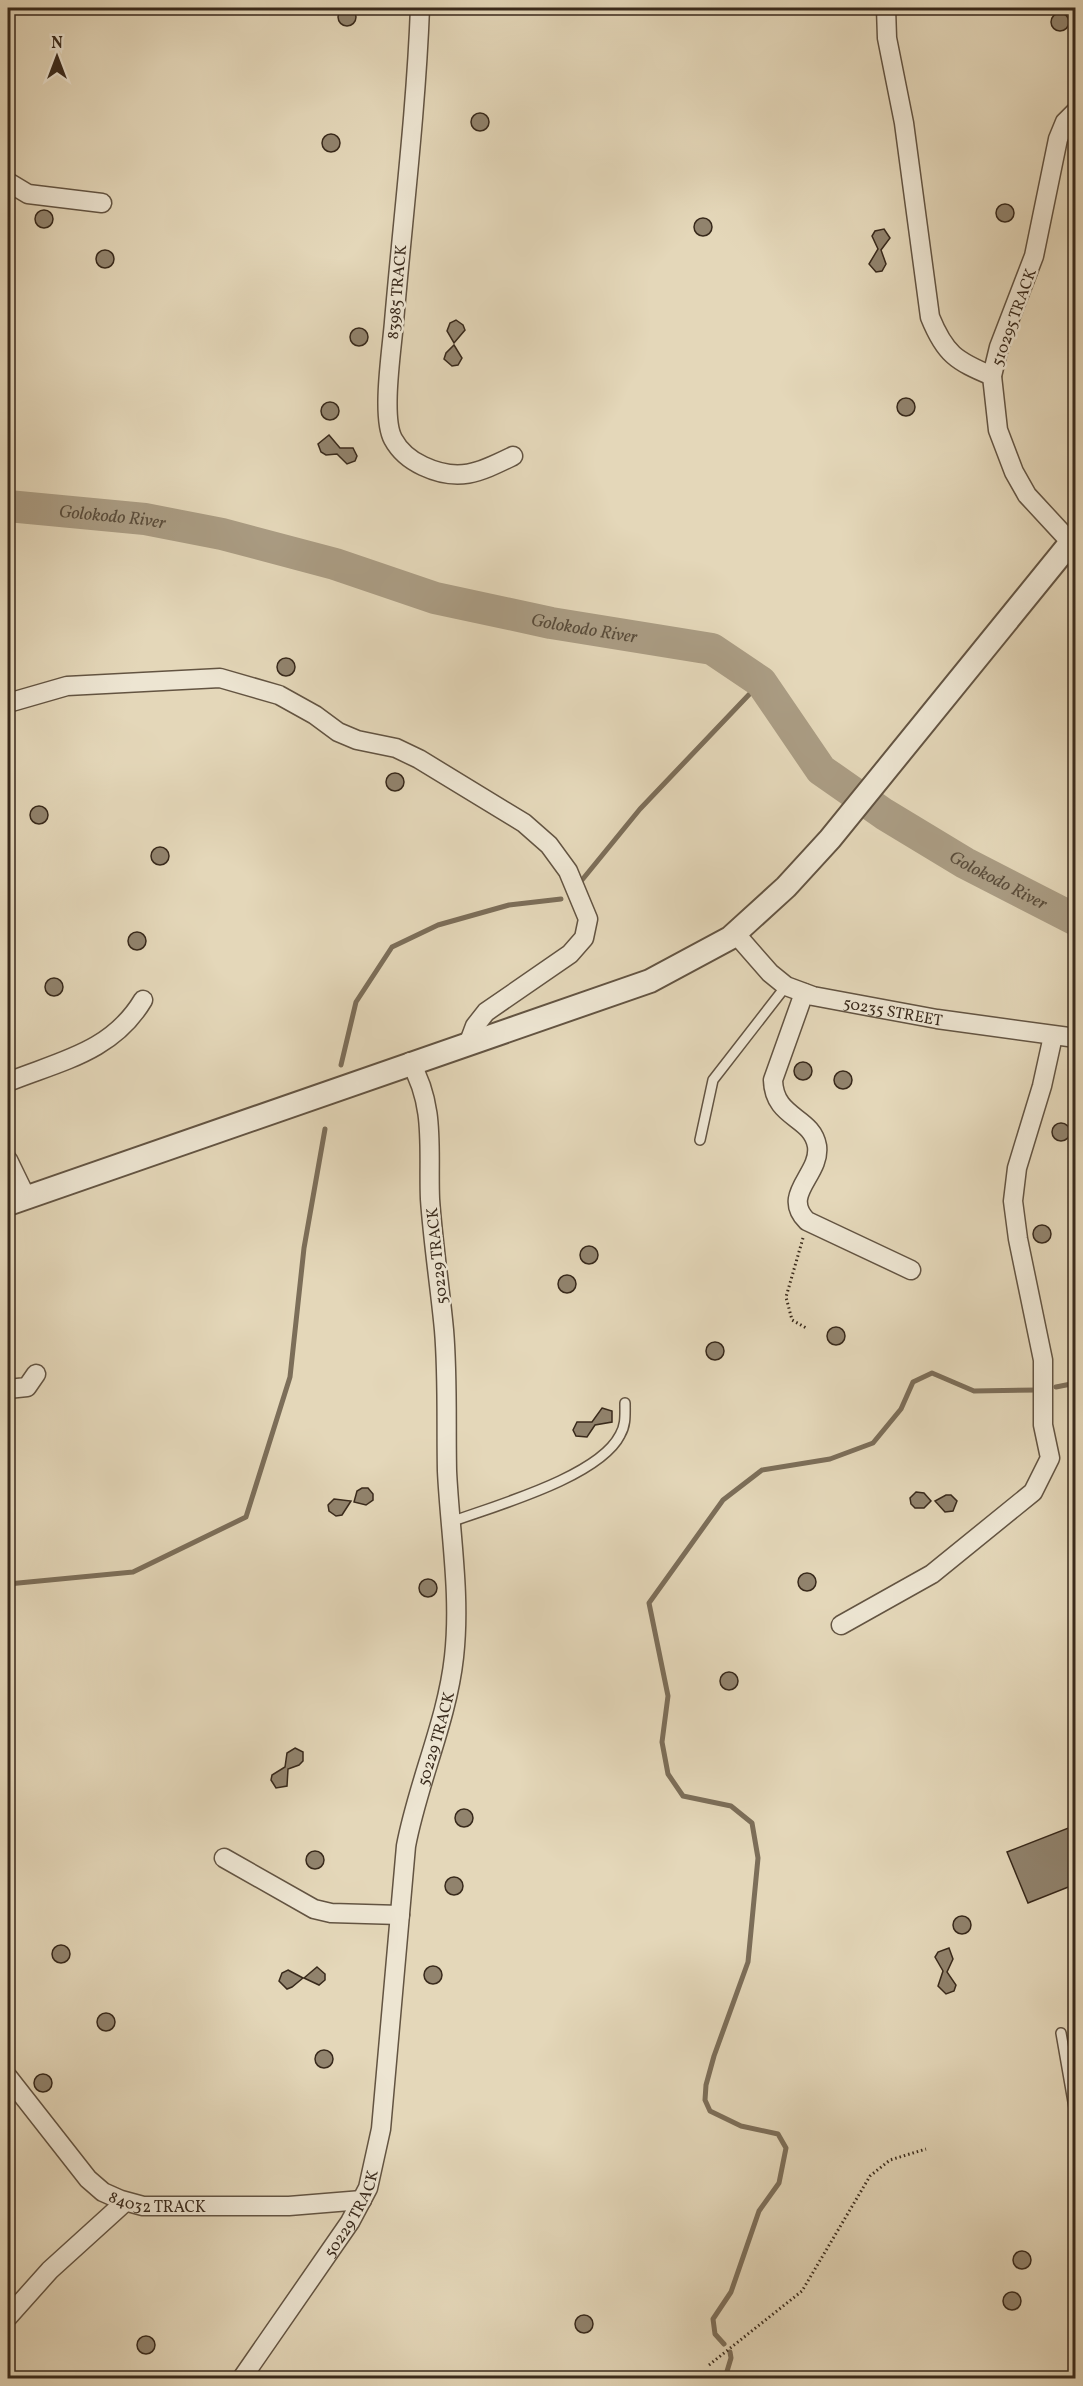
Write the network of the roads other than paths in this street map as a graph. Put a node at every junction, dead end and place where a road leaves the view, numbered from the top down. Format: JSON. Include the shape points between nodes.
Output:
{"nodes":[{"id":1,"x":886,"y":8,"type":"edge"},
{"id":2,"x":418,"y":11,"type":"edge"},
{"id":3,"x":1076,"y":111,"type":"edge"},
{"id":4,"x":8,"y":182,"type":"edge"},
{"id":5,"x":102,"y":203,"type":"dead end"},
{"id":6,"x":992,"y":376,"type":"junction"},
{"id":7,"x":513,"y":456,"type":"dead end"},
{"id":8,"x":1074,"y":543,"type":"edge"},
{"id":9,"x":8,"y":703,"type":"edge"},
{"id":10,"x":735,"y":933,"type":"junction"},
{"id":11,"x":786,"y":986,"type":"junction"},
{"id":12,"x":804,"y":993,"type":"junction"},
{"id":13,"x":143,"y":1000,"type":"dead end"},
{"id":14,"x":1053,"y":1036,"type":"junction"},
{"id":15,"x":1076,"y":1038,"type":"edge"},
{"id":16,"x":469,"y":1042,"type":"junction"},
{"id":17,"x":410,"y":1062,"type":"junction"},
{"id":18,"x":8,"y":1082,"type":"edge"},
{"id":19,"x":700,"y":1140,"type":"dead end"},
{"id":20,"x":8,"y":1160,"type":"edge"},
{"id":21,"x":13,"y":1204,"type":"edge"},
{"id":22,"x":911,"y":1270,"type":"dead end"},
{"id":23,"x":36,"y":1374,"type":"dead end"},
{"id":24,"x":8,"y":1389,"type":"edge"},
{"id":25,"x":625,"y":1403,"type":"dead end"},
{"id":26,"x":451,"y":1522,"type":"junction"},
{"id":27,"x":841,"y":1625,"type":"dead end"},
{"id":28,"x":224,"y":1858,"type":"dead end"},
{"id":29,"x":400,"y":1915,"type":"junction"},
{"id":30,"x":1061,"y":2033,"type":"dead end"},
{"id":31,"x":8,"y":2077,"type":"edge"},
{"id":32,"x":1076,"y":2119,"type":"edge"},
{"id":33,"x":362,"y":2200,"type":"junction"},
{"id":34,"x":125,"y":2202,"type":"junction"},
{"id":35,"x":8,"y":2317,"type":"edge"},
{"id":36,"x":242,"y":2379,"type":"edge"}],
"edges":[{"from":1,"to":6,"type":"street","via":[[887,38],[904,123],[930,318],[948,352]]},
{"from":2,"to":7,"type":"street","name":"83985 TRACK","via":[[391,359],[388,414],[392,437],[401,452],[417,464],[455,476],[482,471]]},
{"from":3,"to":6,"type":"street","name":"510295 TRACK","via":[[1065,122],[1058,139],[1034,256]]},
{"from":4,"to":5,"type":"street","via":[[28,194]]},
{"from":6,"to":8,"type":"street","name":"510295 TRACK","via":[[998,430],[1014,472],[1027,495]]},
{"from":8,"to":10,"type":"street","via":[[830,839],[786,887]]},
{"from":9,"to":16,"type":"street","via":[[67,687],[220,678],[279,695],[357,740],[396,748],[524,823],[549,845],[568,871],[588,919],[584,938],[570,954],[486,1012]]},
{"from":10,"to":11,"type":"street","name":"50235 STREET"},
{"from":10,"to":16,"type":"street","via":[[651,981]]},
{"from":11,"to":12,"type":"street","name":"50235 STREET"},
{"from":11,"to":19,"type":"lane","via":[[713,1080]]},
{"from":12,"to":14,"type":"street","name":"50235 STREET"},
{"from":12,"to":22,"type":"street","via":[[773,1080],[773,1094],[779,1105],[811,1132],[817,1145],[816,1160],[799,1194],[800,1214],[807,1221]]},
{"from":13,"to":18,"type":"street","via":[[130,1022],[115,1034],[88,1050]]},
{"from":14,"to":15,"type":"street","name":"50235 STREET"},
{"from":14,"to":27,"type":"street","via":[[1017,1168],[1013,1201],[1017,1239],[1043,1360],[1043,1425],[1050,1458],[1033,1492],[932,1575]]},
{"from":16,"to":17,"type":"street"},
{"from":17,"to":21,"type":"street"},
{"from":17,"to":26,"type":"street","name":"50229 TRACK","via":[[422,1082],[430,1132],[430,1200],[444,1332]]},
{"from":20,"to":21,"type":"street"},
{"from":23,"to":24,"type":"street","via":[[27,1387]]},
{"from":25,"to":26,"type":"lane","via":[[620,1436],[607,1453],[582,1470]]},
{"from":26,"to":29,"type":"street","name":"50229 TRACK","via":[[458,1624],[454,1660],[448,1696],[412,1816]]},
{"from":28,"to":29,"type":"street","via":[[314,1909]]},
{"from":29,"to":33,"type":"street","name":"50229 TRACK","via":[[381,2129]]},
{"from":30,"to":32,"type":"lane"},
{"from":31,"to":34,"type":"street","name":"84032 TRACK","via":[[88,2179],[103,2192]]},
{"from":33,"to":34,"type":"street","name":"84032 TRACK","via":[[212,2207]]},
{"from":33,"to":36,"type":"street","name":"50229 TRACK"},
{"from":34,"to":35,"type":"street","via":[[50,2270]]}]}
